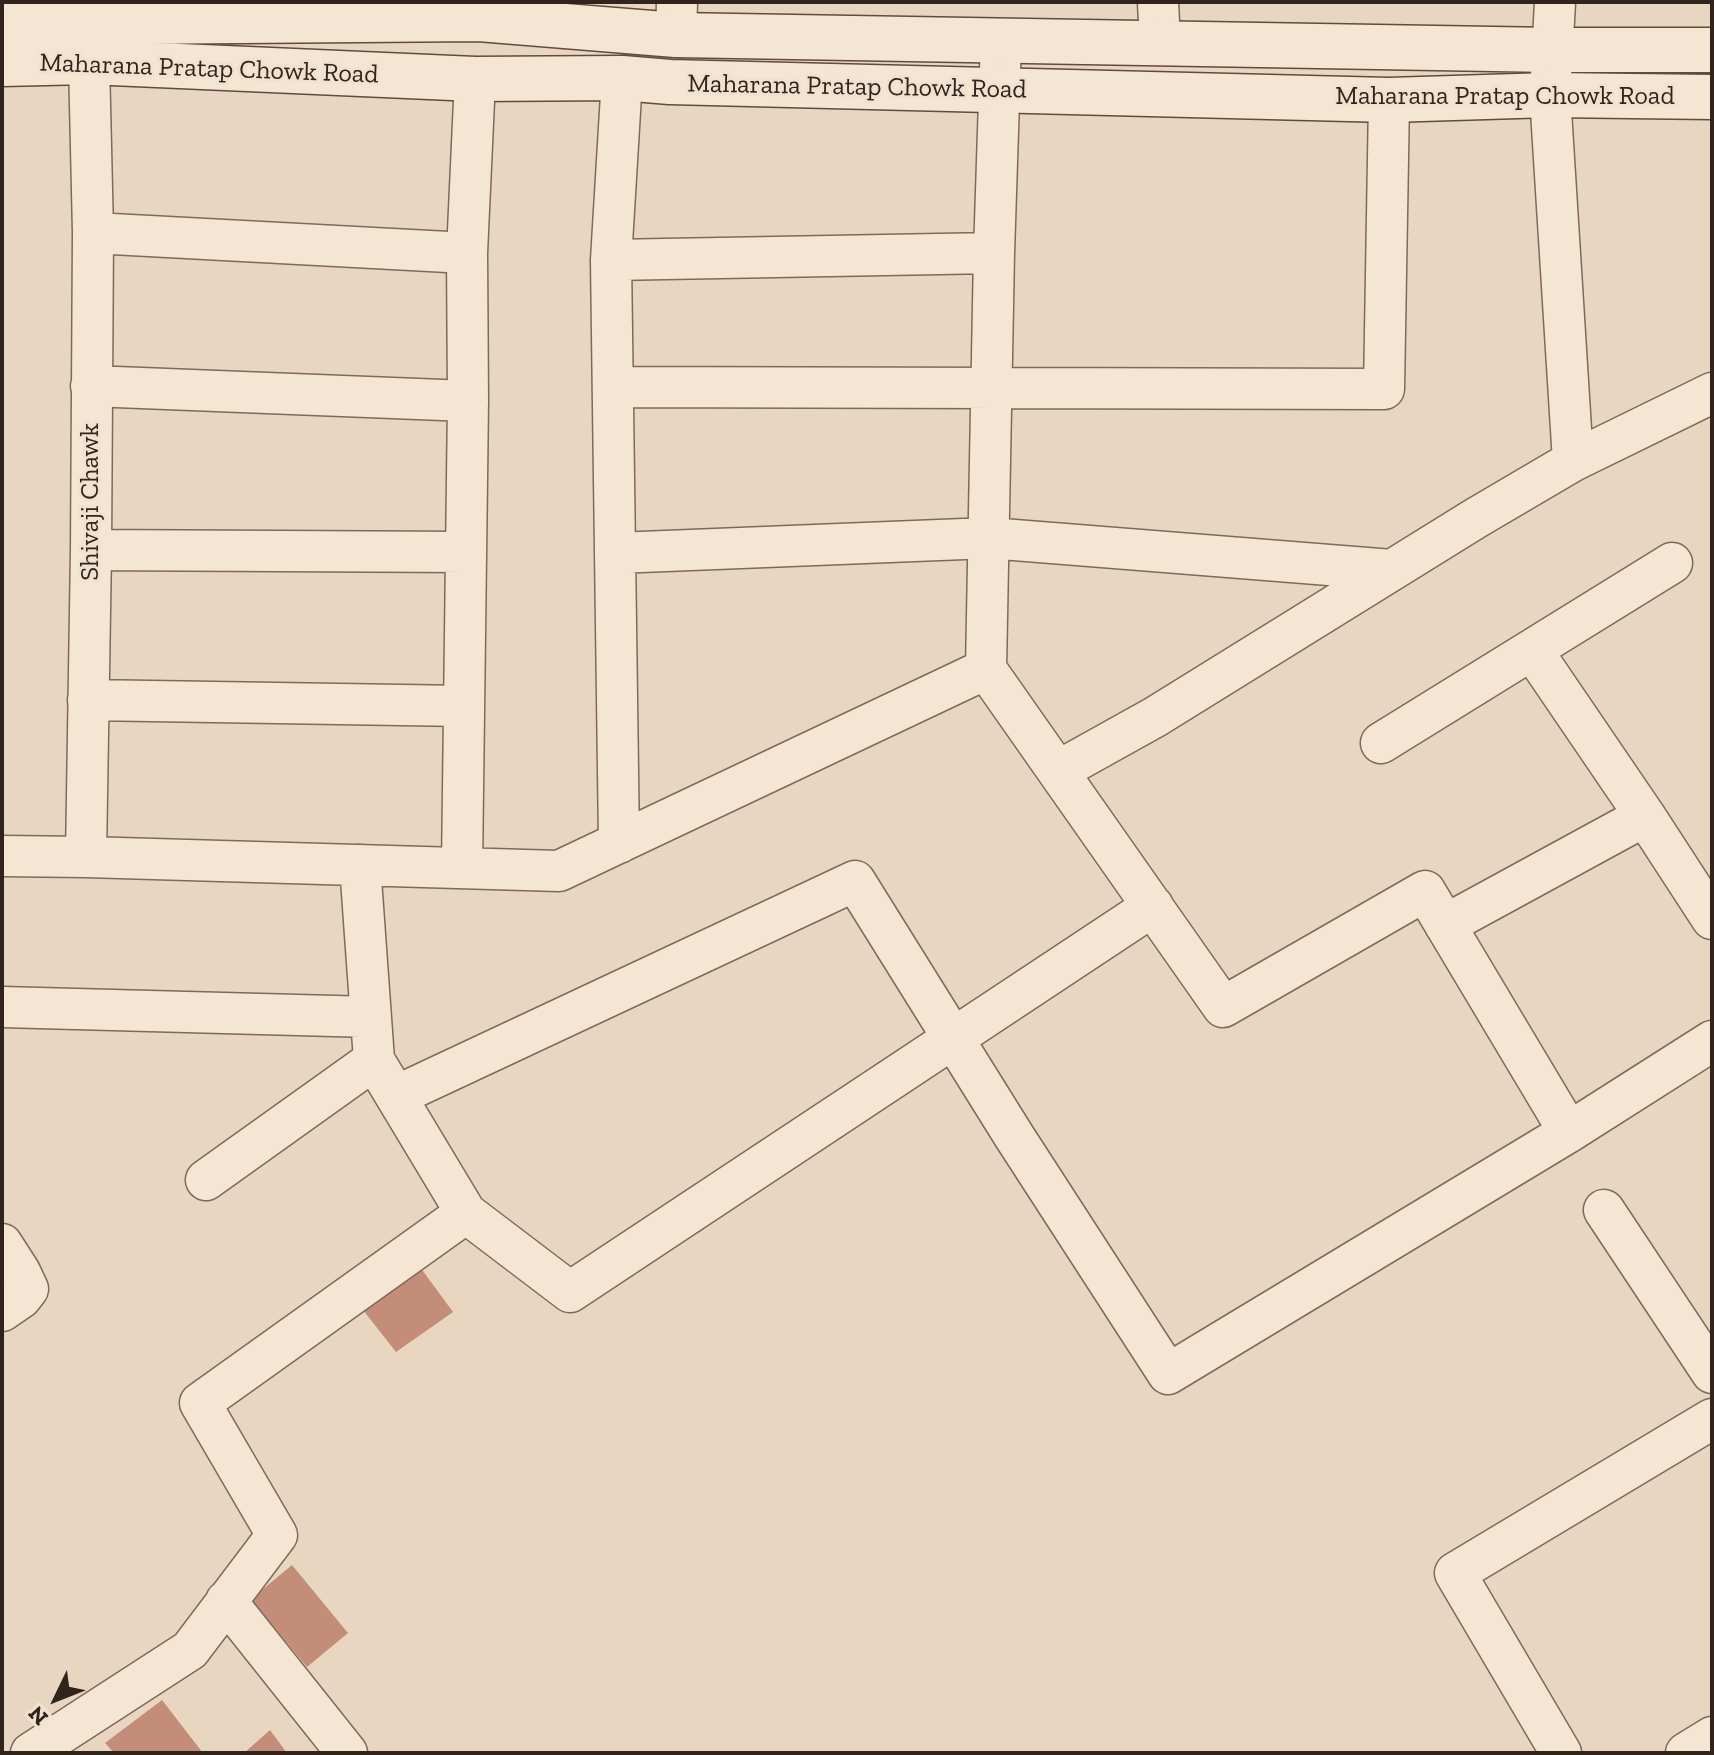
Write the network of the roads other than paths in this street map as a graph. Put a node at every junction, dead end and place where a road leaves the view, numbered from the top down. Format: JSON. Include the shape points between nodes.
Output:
{"nodes":[{"id":1,"x":1555,"y":2,"type":"edge"},
{"id":2,"x":480,"y":10,"type":"edge"},
{"id":3,"x":677,"y":18,"type":"edge"},
{"id":4,"x":1159,"y":22,"type":"edge"},
{"id":5,"x":2,"y":23,"type":"edge"},
{"id":6,"x":1001,"y":40,"type":"junction"},
{"id":7,"x":1552,"y":50,"type":"junction"},
{"id":8,"x":1712,"y":50,"type":"edge"},
{"id":9,"x":89,"y":62,"type":"junction"},
{"id":10,"x":2,"y":64,"type":"edge"},
{"id":11,"x":622,"y":78,"type":"junction"},
{"id":12,"x":475,"y":79,"type":"junction"},
{"id":13,"x":998,"y":90,"type":"junction"},
{"id":14,"x":1550,"y":95,"type":"junction"},
{"id":15,"x":1712,"y":97,"type":"edge"},
{"id":16,"x":1389,"y":100,"type":"junction"},
{"id":17,"x":93,"y":233,"type":"junction"},
{"id":18,"x":467,"y":253,"type":"junction"},
{"id":19,"x":994,"y":253,"type":"junction"},
{"id":20,"x":611,"y":260,"type":"junction"},
{"id":21,"x":91,"y":386,"type":"junction"},
{"id":22,"x":613,"y":387,"type":"junction"},
{"id":23,"x":991,"y":388,"type":"junction"},
{"id":24,"x":1712,"y":393,"type":"edge"},
{"id":25,"x":468,"y":401,"type":"junction"},
{"id":26,"x":1573,"y":461,"type":"junction"},
{"id":27,"x":989,"y":538,"type":"junction"},
{"id":28,"x":91,"y":550,"type":"junction"},
{"id":29,"x":465,"y":552,"type":"junction"},
{"id":30,"x":616,"y":553,"type":"junction"},
{"id":31,"x":1672,"y":563,"type":"dead end"},
{"id":32,"x":1392,"y":570,"type":"junction"},
{"id":33,"x":1532,"y":650,"type":"junction"},
{"id":34,"x":986,"y":669,"type":"junction"},
{"id":35,"x":88,"y":700,"type":"junction"},
{"id":36,"x":464,"y":706,"type":"junction"},
{"id":37,"x":1381,"y":743,"type":"dead end"},
{"id":38,"x":1058,"y":771,"type":"junction"},
{"id":39,"x":1645,"y":816,"type":"junction"},
{"id":40,"x":619,"y":843,"type":"junction"},
{"id":41,"x":2,"y":856,"type":"edge"},
{"id":42,"x":86,"y":857,"type":"junction"},
{"id":43,"x":360,"y":865,"type":"junction"},
{"id":44,"x":462,"y":868,"type":"junction"},
{"id":45,"x":1153,"y":906,"type":"junction"},
{"id":46,"x":1712,"y":919,"type":"edge"},
{"id":47,"x":1445,"y":925,"type":"junction"},
{"id":48,"x":2,"y":1007,"type":"edge"},
{"id":49,"x":371,"y":1017,"type":"junction"},
{"id":50,"x":953,"y":1039,"type":"junction"},
{"id":51,"x":1712,"y":1041,"type":"edge"},
{"id":52,"x":374,"y":1060,"type":"junction"},
{"id":53,"x":396,"y":1096,"type":"junction"},
{"id":54,"x":1569,"y":1132,"type":"junction"},
{"id":55,"x":206,"y":1180,"type":"dead end"},
{"id":56,"x":1604,"y":1210,"type":"dead end"},
{"id":57,"x":466,"y":1213,"type":"junction"},
{"id":58,"x":2,"y":1244,"type":"edge"},
{"id":59,"x":2,"y":1311,"type":"edge"},
{"id":60,"x":1712,"y":1373,"type":"edge"},
{"id":61,"x":1712,"y":1419,"type":"edge"},
{"id":62,"x":226,"y":1601,"type":"junction"},
{"id":63,"x":1712,"y":1737,"type":"edge"},
{"id":64,"x":80,"y":1741,"type":"edge"},
{"id":65,"x":31,"y":1753,"type":"edge"},
{"id":66,"x":347,"y":1753,"type":"edge"},
{"id":67,"x":1561,"y":1753,"type":"edge"},
{"id":68,"x":1686,"y":1753,"type":"edge"}],
"edges":[{"from":1,"to":7,"type":"street"},
{"from":2,"to":3,"type":"main road","name":"Maharana Pratap Chowk Road"},
{"from":2,"to":5,"type":"main road","name":"Maharana Pratap Chowk Road"},
{"from":3,"to":6,"type":"main road","name":"Maharana Pratap Chowk Road"},
{"from":4,"to":6,"type":"main road","name":"Maharana Pratap Chowk Road"},
{"from":4,"to":7,"type":"main road","name":"Maharana Pratap Chowk Road"},
{"from":6,"to":13,"type":"street"},
{"from":7,"to":8,"type":"main road","name":"Maharana Pratap Chowk Road"},
{"from":7,"to":14,"type":"street"},
{"from":9,"to":10,"type":"main road","name":"Maharana Pratap Chowk Road"},
{"from":9,"to":12,"type":"main road","name":"Maharana Pratap Chowk Road"},
{"from":9,"to":17,"type":"street","name":"Shivaji Chawk"},
{"from":11,"to":12,"type":"main road","name":"Maharana Pratap Chowk Road"},
{"from":11,"to":13,"type":"main road","name":"Maharana Pratap Chowk Road"},
{"from":11,"to":20,"type":"street"},
{"from":12,"to":18,"type":"street"},
{"from":13,"to":16,"type":"main road","name":"Maharana Pratap Chowk Road"},
{"from":13,"to":19,"type":"street"},
{"from":14,"to":15,"type":"main road","name":"Maharana Pratap Chowk Road"},
{"from":14,"to":16,"type":"main road","name":"Maharana Pratap Chowk Road"},
{"from":14,"to":26,"type":"street"},
{"from":16,"to":23,"type":"street","via":[[1384,389]]},
{"from":17,"to":18,"type":"street"},
{"from":17,"to":21,"type":"street","name":"Shivaji Chawk"},
{"from":18,"to":25,"type":"street"},
{"from":19,"to":20,"type":"street"},
{"from":19,"to":23,"type":"street"},
{"from":20,"to":22,"type":"street"},
{"from":21,"to":25,"type":"street"},
{"from":21,"to":28,"type":"street","name":"Shivaji Chawk"},
{"from":22,"to":23,"type":"street"},
{"from":22,"to":30,"type":"street"},
{"from":23,"to":27,"type":"street"},
{"from":24,"to":26,"type":"street"},
{"from":25,"to":29,"type":"street"},
{"from":26,"to":32,"type":"street"},
{"from":27,"to":30,"type":"street"},
{"from":27,"to":32,"type":"street"},
{"from":27,"to":34,"type":"street"},
{"from":28,"to":29,"type":"street"},
{"from":28,"to":35,"type":"street","name":"Shivaji Chawk"},
{"from":29,"to":36,"type":"street"},
{"from":30,"to":40,"type":"street"},
{"from":31,"to":33,"type":"street"},
{"from":32,"to":38,"type":"street"},
{"from":33,"to":37,"type":"street"},
{"from":33,"to":39,"type":"street"},
{"from":34,"to":38,"type":"street"},
{"from":34,"to":40,"type":"street"},
{"from":35,"to":36,"type":"street"},
{"from":35,"to":42,"type":"street","name":"Shivaji Chawk"},
{"from":36,"to":44,"type":"street"},
{"from":38,"to":45,"type":"street"},
{"from":39,"to":46,"type":"street"},
{"from":39,"to":47,"type":"street"},
{"from":40,"to":44,"type":"street","via":[[559,871]]},
{"from":41,"to":42,"type":"street"},
{"from":42,"to":43,"type":"street"},
{"from":43,"to":44,"type":"street"},
{"from":43,"to":49,"type":"street"},
{"from":45,"to":47,"type":"street","via":[[1223,1007],[1425,891]]},
{"from":45,"to":50,"type":"street"},
{"from":47,"to":54,"type":"street"},
{"from":48,"to":49,"type":"street"},
{"from":49,"to":52,"type":"street"},
{"from":50,"to":53,"type":"street","via":[[855,881]]},
{"from":50,"to":54,"type":"street","via":[[1168,1374]]},
{"from":50,"to":57,"type":"street","via":[[570,1292]]},
{"from":51,"to":54,"type":"street"},
{"from":52,"to":53,"type":"street"},
{"from":52,"to":55,"type":"street"},
{"from":53,"to":57,"type":"street"},
{"from":56,"to":60,"type":"street"},
{"from":57,"to":62,"type":"street","via":[[200,1403],[277,1535]]},
{"from":58,"to":59,"type":"street","via":[[28,1289]]},
{"from":61,"to":67,"type":"street","via":[[1455,1573]]},
{"from":62,"to":64,"type":"street","via":[[190,1650]]},
{"from":62,"to":66,"type":"street"},
{"from":63,"to":68,"type":"street"},
{"from":64,"to":65,"type":"street"}]}
